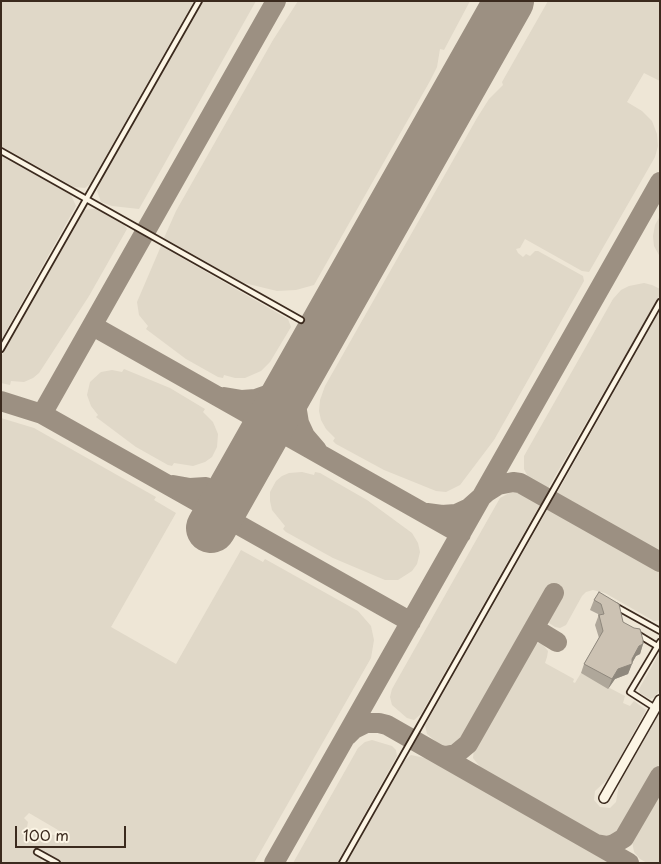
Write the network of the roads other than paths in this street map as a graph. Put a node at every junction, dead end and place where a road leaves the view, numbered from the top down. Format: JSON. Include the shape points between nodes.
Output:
{"nodes":[{"id":1,"x":199,"y":1,"type":"edge"},
{"id":2,"x":1,"y":151,"type":"edge"},
{"id":3,"x":86,"y":199,"type":"junction"},
{"id":4,"x":660,"y":302,"type":"edge"},
{"id":5,"x":301,"y":320,"type":"dead end"},
{"id":6,"x":1,"y":349,"type":"edge"},
{"id":7,"x":608,"y":602,"type":"edge"},
{"id":8,"x":623,"y":610,"type":"junction"},
{"id":9,"x":620,"y":617,"type":"edge"},
{"id":10,"x":660,"y":631,"type":"edge"},
{"id":11,"x":637,"y":634,"type":"edge"},
{"id":12,"x":659,"y":644,"type":"edge"},
{"id":13,"x":657,"y":704,"type":"edge"},
{"id":14,"x":604,"y":798,"type":"dead end"},
{"id":15,"x":37,"y":852,"type":"dead end"},
{"id":16,"x":46,"y":857,"type":"junction"},
{"id":17,"x":43,"y":863,"type":"edge"},
{"id":18,"x":57,"y":863,"type":"edge"},
{"id":19,"x":342,"y":863,"type":"edge"}],
"edges":[{"from":1,"to":3,"type":"lane"},
{"from":2,"to":3,"type":"lane"},
{"from":3,"to":5,"type":"lane"},
{"from":3,"to":6,"type":"lane"},
{"from":4,"to":19,"type":"lane"},
{"from":7,"to":8,"type":"lane"},
{"from":8,"to":9,"type":"lane"},
{"from":8,"to":10,"type":"lane"},
{"from":11,"to":12,"type":"lane"},
{"from":12,"to":13,"type":"lane","via":[[630,692]]},
{"from":13,"to":14,"type":"street"},
{"from":15,"to":16,"type":"lane"},
{"from":16,"to":17,"type":"lane"},
{"from":16,"to":18,"type":"lane"}]}
